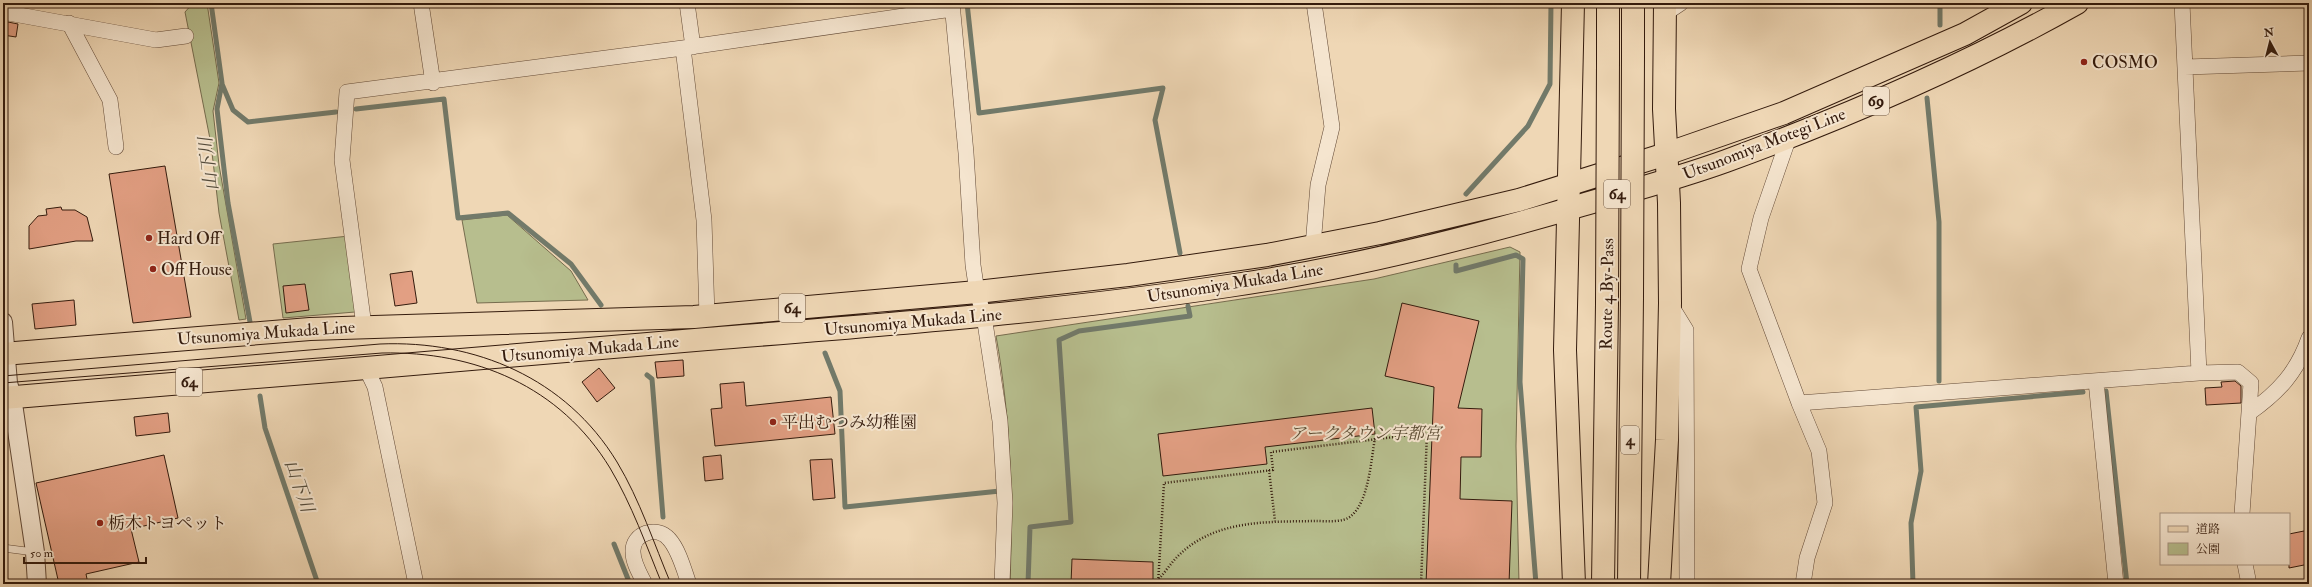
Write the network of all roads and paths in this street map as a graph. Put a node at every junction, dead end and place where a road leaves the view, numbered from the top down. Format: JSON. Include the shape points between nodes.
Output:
{"nodes":[{"id":1,"x":421,"y":3,"type":"edge"},
{"id":2,"x":687,"y":3,"type":"edge"},
{"id":3,"x":1314,"y":3,"type":"edge"},
{"id":4,"x":1573,"y":3,"type":"edge"},
{"id":5,"x":1608,"y":3,"type":"edge"},
{"id":6,"x":1633,"y":3,"type":"edge"},
{"id":7,"x":2021,"y":3,"type":"edge"},
{"id":8,"x":2076,"y":3,"type":"edge"},
{"id":9,"x":2182,"y":3,"type":"edge"},
{"id":10,"x":952,"y":6,"type":"edge"},
{"id":11,"x":1671,"y":6,"type":"edge"},
{"id":12,"x":3,"y":12,"type":"edge"},
{"id":13,"x":69,"y":24,"type":"junction"},
{"id":14,"x":186,"y":36,"type":"dead end"},
{"id":15,"x":688,"y":48,"type":"junction"},
{"id":16,"x":2309,"y":63,"type":"edge"},
{"id":17,"x":2185,"y":67,"type":"junction"},
{"id":18,"x":433,"y":83,"type":"junction"},
{"id":19,"x":1789,"y":137,"type":"junction"},
{"id":20,"x":116,"y":147,"type":"dead end"},
{"id":21,"x":1666,"y":154,"type":"junction"},
{"id":22,"x":1667,"y":180,"type":"junction"},
{"id":23,"x":1568,"y":185,"type":"junction"},
{"id":24,"x":1567,"y":209,"type":"junction"},
{"id":25,"x":1313,"y":246,"type":"junction"},
{"id":26,"x":977,"y":292,"type":"junction"},
{"id":27,"x":1670,"y":303,"type":"junction"},
{"id":28,"x":707,"y":316,"type":"junction"},
{"id":29,"x":984,"y":316,"type":"junction"},
{"id":30,"x":3,"y":322,"type":"edge"},
{"id":31,"x":364,"y":326,"type":"junction"},
{"id":32,"x":2309,"y":338,"type":"edge"},
{"id":33,"x":4,"y":354,"type":"edge"},
{"id":34,"x":366,"y":368,"type":"junction"},
{"id":35,"x":2199,"y":373,"type":"junction"},
{"id":36,"x":2096,"y":381,"type":"junction"},
{"id":37,"x":8,"y":397,"type":"edge"},
{"id":38,"x":1799,"y":403,"type":"junction"},
{"id":39,"x":2249,"y":414,"type":"junction"},
{"id":40,"x":1375,"y":438,"type":"junction"},
{"id":41,"x":1269,"y":470,"type":"junction"},
{"id":42,"x":2242,"y":513,"type":"edge"},
{"id":43,"x":1275,"y":521,"type":"junction"},
{"id":44,"x":3,"y":548,"type":"edge"},
{"id":45,"x":35,"y":552,"type":"junction"},
{"id":46,"x":2245,"y":565,"type":"edge"},
{"id":47,"x":1158,"y":582,"type":"edge"},
{"id":48,"x":37,"y":584,"type":"edge"},
{"id":49,"x":416,"y":584,"type":"edge"},
{"id":50,"x":644,"y":584,"type":"edge"},
{"id":51,"x":689,"y":584,"type":"edge"},
{"id":52,"x":1002,"y":584,"type":"edge"},
{"id":53,"x":1421,"y":584,"type":"edge"},
{"id":54,"x":1574,"y":584,"type":"edge"},
{"id":55,"x":1603,"y":584,"type":"edge"},
{"id":56,"x":1629,"y":584,"type":"edge"},
{"id":57,"x":1659,"y":584,"type":"edge"},
{"id":58,"x":1687,"y":584,"type":"edge"},
{"id":59,"x":1803,"y":584,"type":"edge"},
{"id":60,"x":2116,"y":584,"type":"edge"},
{"id":61,"x":2249,"y":584,"type":"edge"}],
"edges":[{"from":1,"to":18,"type":"street"},
{"from":2,"to":15,"type":"street"},
{"from":3,"to":25,"type":"street","via":[[1332,127],[1318,185]]},
{"from":4,"to":23,"type":"main road"},
{"from":5,"to":55,"type":"main road","name":"Route 4 By-Pass","number":"4","bridge":true},
{"from":6,"to":56,"type":"main road","name":"Route 4 By-Pass","number":"4","bridge":true},
{"from":7,"to":21,"type":"main road","name":"Utsunomiya Motegi Line","number":"69","via":[[1965,34],[1790,110]]},
{"from":8,"to":19,"type":"main road","name":"Utsunomiya Motegi Line","number":"69","via":[[1958,65]]},
{"from":9,"to":17,"type":"street"},
{"from":10,"to":15,"type":"street"},
{"from":10,"to":26,"type":"street"},
{"from":11,"to":21,"type":"main road"},
{"from":12,"to":13,"type":"street"},
{"from":13,"to":14,"type":"street","via":[[156,40]]},
{"from":13,"to":20,"type":"street","via":[[110,100]]},
{"from":15,"to":18,"type":"street"},
{"from":15,"to":28,"type":"street","via":[[704,220]]},
{"from":16,"to":17,"type":"street"},
{"from":17,"to":35,"type":"street"},
{"from":18,"to":31,"type":"street","via":[[347,92],[342,160]]},
{"from":19,"to":22,"type":"main road","name":"Utsunomiya Motegi Line","number":"69"},
{"from":19,"to":38,"type":"street","via":[[1761,218],[1749,269]]},
{"from":21,"to":22,"type":"main road"},
{"from":21,"to":23,"type":"main road","name":"Utsunomiya Mukada Line","number":"64"},
{"from":22,"to":24,"type":"main road","name":"Utsunomiya Mukada Line","number":"64"},
{"from":22,"to":27,"type":"main road"},
{"from":23,"to":24,"type":"main road"},
{"from":23,"to":25,"type":"main road","name":"Utsunomiya Mukada Line","number":"64","via":[[1519,200]]},
{"from":24,"to":29,"type":"main road","name":"Utsunomiya Mukada Line","number":"64","via":[[1419,249],[1306,273],[1232,286]]},
{"from":24,"to":54,"type":"main road","via":[[1565,350]]},
{"from":25,"to":26,"type":"main road","name":"Utsunomiya Mukada Line","number":"64","via":[[1128,275]]},
{"from":26,"to":28,"type":"main road","name":"Utsunomiya Mukada Line","number":"64"},
{"from":26,"to":29,"type":"street"},
{"from":27,"to":57,"type":"main road","via":[[1667,440]]},
{"from":27,"to":58,"type":"street","via":[[1686,330]]},
{"from":28,"to":31,"type":"main road","name":"Utsunomiya Mukada Line","number":"64"},
{"from":29,"to":34,"type":"main road","name":"Utsunomiya Mukada Line","number":"64"},
{"from":29,"to":52,"type":"street","via":[[1000,420],[1005,503]]},
{"from":30,"to":33,"type":"street"},
{"from":31,"to":33,"type":"main road","name":"Utsunomiya Mukada Line","number":"64"},
{"from":32,"to":39,"type":"street","via":[[2301,359],[2273,397]]},
{"from":33,"to":37,"type":"street"},
{"from":34,"to":37,"type":"main road","name":"Utsunomiya Mukada Line","number":"64"},
{"from":34,"to":49,"type":"street","via":[[375,387]]},
{"from":35,"to":36,"type":"street"},
{"from":35,"to":39,"type":"street","via":[[2238,372],[2251,383]]},
{"from":36,"to":38,"type":"street"},
{"from":36,"to":60,"type":"street"},
{"from":37,"to":45,"type":"street"},
{"from":38,"to":59,"type":"street","via":[[1819,451],[1826,503],[1807,558]]},
{"from":39,"to":42,"type":"street"},
{"from":40,"to":41,"type":"path","via":[[1271,452],[1273,470]]},
{"from":40,"to":43,"type":"path","via":[[1365,496],[1351,516],[1335,521]]},
{"from":40,"to":53,"type":"path","via":[[1427,432]]},
{"from":41,"to":43,"type":"path"},
{"from":41,"to":47,"type":"path","via":[[1164,483]]},
{"from":43,"to":47,"type":"path","via":[[1231,526],[1203,537],[1178,555]]},
{"from":44,"to":45,"type":"lane"},
{"from":45,"to":48,"type":"street"},
{"from":46,"to":61,"type":"street"},
{"from":50,"to":51,"type":"street","via":[[634,560],[634,545],[638,538],[654,531],[662,533],[673,544]]}]}
